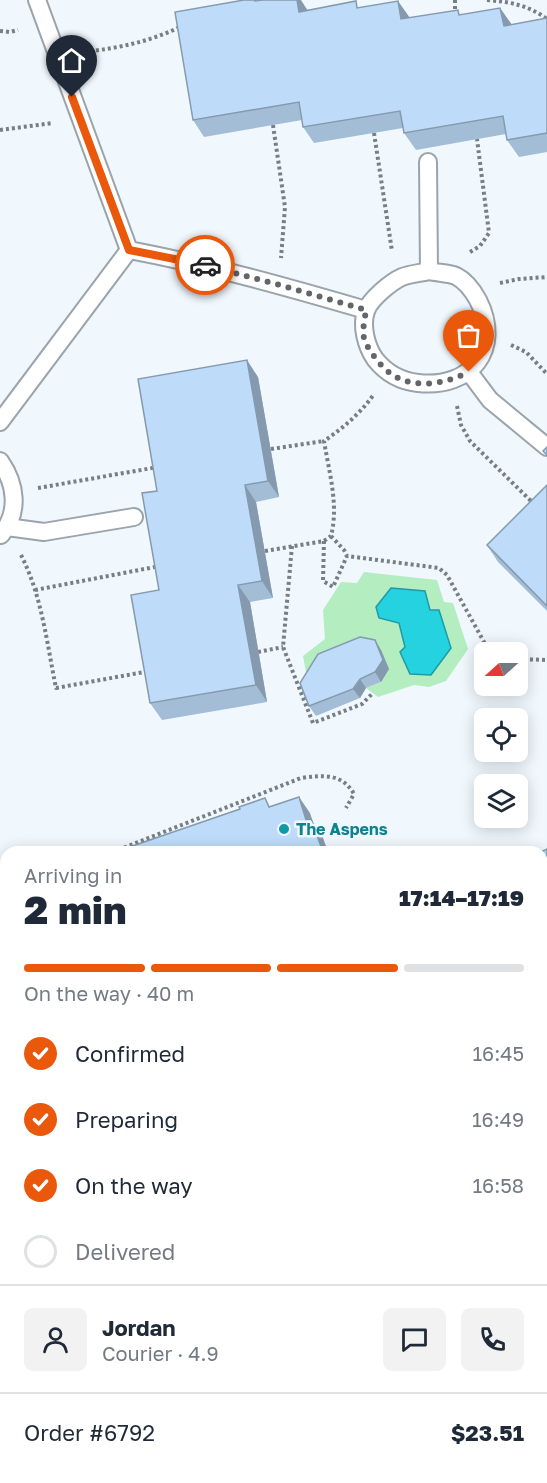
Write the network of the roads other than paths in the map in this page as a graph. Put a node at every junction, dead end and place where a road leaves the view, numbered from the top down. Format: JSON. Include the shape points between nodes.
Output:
{"nodes":[{"id":1,"x":37,"y":0,"type":"edge"},
{"id":2,"x":428,"y":162,"type":"dead end"},
{"id":3,"x":129,"y":250,"type":"junction"},
{"id":4,"x":429,"y":271,"type":"junction"},
{"id":5,"x":366,"y":310,"type":"junction"},
{"id":6,"x":469,"y":372,"type":"junction"},
{"id":7,"x":0,"y":422,"type":"edge"},
{"id":8,"x":547,"y":447,"type":"edge"},
{"id":9,"x":0,"y":461,"type":"edge"},
{"id":10,"x":134,"y":517,"type":"dead end"},
{"id":11,"x":4,"y":532,"type":"edge"}],
"edges":[{"from":1,"to":3,"type":"lane"},
{"from":2,"to":4,"type":"lane"},
{"from":3,"to":5,"type":"lane","via":[[192,262]]},
{"from":3,"to":7,"type":"lane"},
{"from":4,"to":5,"type":"lane","via":[[404,276],[385,287]]},
{"from":4,"to":6,"type":"lane","via":[[457,276],[473,290],[486,315],[484,354]]},
{"from":5,"to":6,"type":"lane","via":[[364,337],[375,358],[389,372],[404,381],[431,384]]},
{"from":6,"to":8,"type":"lane","via":[[490,400]]},
{"from":9,"to":11,"type":"lane","via":[[14,492],[13,510]]},
{"from":10,"to":11,"type":"lane","via":[[44,532]]}]}
